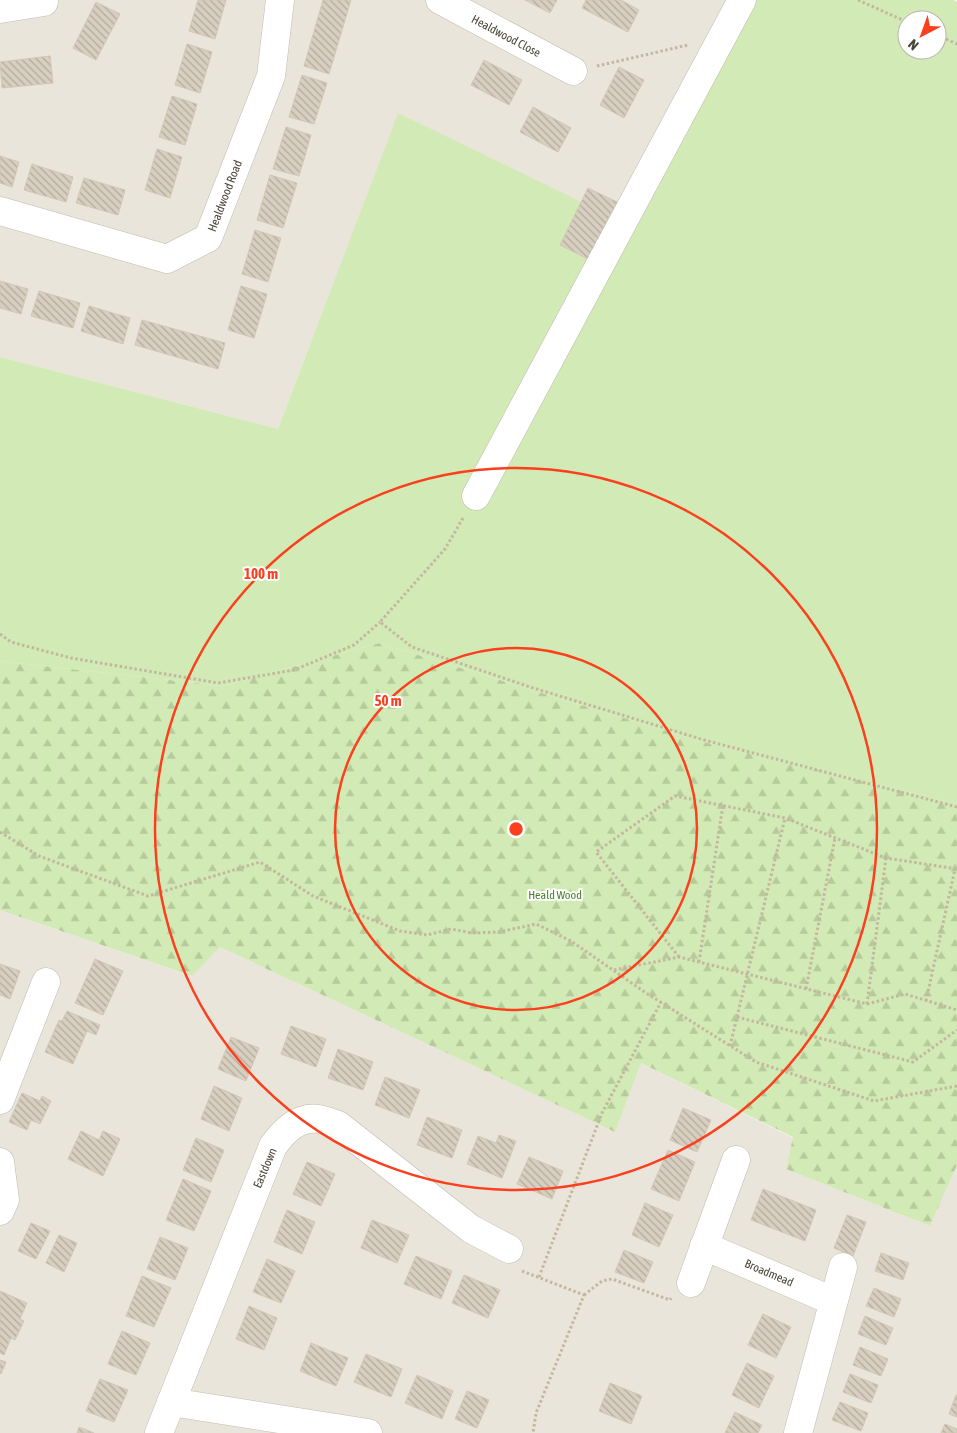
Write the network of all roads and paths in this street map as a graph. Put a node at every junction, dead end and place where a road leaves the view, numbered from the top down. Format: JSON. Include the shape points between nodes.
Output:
{"nodes":[{"id":1,"x":280,"y":0,"type":"edge"},
{"id":2,"x":440,"y":0,"type":"edge"},
{"id":3,"x":742,"y":0,"type":"edge"},
{"id":4,"x":858,"y":0,"type":"edge"},
{"id":5,"x":897,"y":18,"type":"edge"},
{"id":6,"x":693,"y":44,"type":"dead end"},
{"id":7,"x":573,"y":71,"type":"joint"},
{"id":8,"x":0,"y":211,"type":"edge"},
{"id":9,"x":476,"y":496,"type":"joint"},
{"id":10,"x":380,"y":622,"type":"junction"},
{"id":11,"x":0,"y":634,"type":"edge"},
{"id":12,"x":723,"y":805,"type":"junction"},
{"id":13,"x":957,"y":806,"type":"edge"},
{"id":14,"x":785,"y":818,"type":"junction"},
{"id":15,"x":0,"y":832,"type":"edge"},
{"id":16,"x":835,"y":838,"type":"junction"},
{"id":17,"x":886,"y":858,"type":"junction"},
{"id":18,"x":956,"y":869,"type":"edge"},
{"id":19,"x":679,"y":956,"type":"junction"},
{"id":20,"x":699,"y":962,"type":"junction"},
{"id":21,"x":613,"y":970,"type":"junction"},
{"id":22,"x":747,"y":974,"type":"junction"},
{"id":23,"x":46,"y":982,"type":"dead end"},
{"id":24,"x":806,"y":989,"type":"junction"},
{"id":25,"x":926,"y":1000,"type":"junction"},
{"id":26,"x":661,"y":1002,"type":"junction"},
{"id":27,"x":867,"y":1004,"type":"junction"},
{"id":28,"x":957,"y":1010,"type":"edge"},
{"id":29,"x":737,"y":1017,"type":"junction"},
{"id":30,"x":957,"y":1030,"type":"edge"},
{"id":31,"x":11,"y":1039,"type":"edge"},
{"id":32,"x":730,"y":1046,"type":"junction"},
{"id":33,"x":957,"y":1086,"type":"edge"},
{"id":34,"x":0,"y":1100,"type":"edge"},
{"id":35,"x":736,"y":1160,"type":"dead end"},
{"id":36,"x":0,"y":1162,"type":"edge"},
{"id":37,"x":0,"y":1211,"type":"edge"},
{"id":38,"x":704,"y":1246,"type":"junction"},
{"id":39,"x":509,"y":1249,"type":"joint"},
{"id":40,"x":843,"y":1267,"type":"dead end"},
{"id":41,"x":539,"y":1277,"type":"junction"},
{"id":42,"x":691,"y":1283,"type":"joint"},
{"id":43,"x":584,"y":1295,"type":"junction"},
{"id":44,"x":833,"y":1301,"type":"junction"},
{"id":45,"x":171,"y":1402,"type":"junction"},
{"id":46,"x":159,"y":1433,"type":"edge"},
{"id":47,"x":368,"y":1433,"type":"edge"},
{"id":48,"x":533,"y":1433,"type":"edge"},
{"id":49,"x":798,"y":1433,"type":"edge"}],
"edges":[{"from":1,"to":8,"type":"street","name":"Healdwood Road","via":[[271,76],[208,238],[166,258]]},
{"from":2,"to":7,"type":"street","name":"Healdwood Close"},
{"from":3,"to":9,"type":"street"},
{"from":4,"to":5,"type":"path"},
{"from":6,"to":7,"type":"path"},
{"from":9,"to":10,"type":"path","via":[[445,549]]},
{"from":10,"to":11,"type":"path","via":[[354,645],[294,670],[218,683],[71,658],[11,642]]},
{"from":10,"to":13,"type":"path","via":[[412,647],[530,688],[704,740]]},
{"from":12,"to":14,"type":"path"},
{"from":12,"to":19,"type":"path","via":[[675,796],[596,852]]},
{"from":12,"to":20,"type":"path"},
{"from":14,"to":16,"type":"path"},
{"from":14,"to":22,"type":"path"},
{"from":15,"to":21,"type":"path","via":[[39,856],[148,896],[260,862],[313,896],[400,931],[427,935],[451,929],[472,933],[499,932],[536,924],[571,941]]},
{"from":16,"to":17,"type":"path"},
{"from":16,"to":24,"type":"path"},
{"from":17,"to":18,"type":"path"},
{"from":17,"to":27,"type":"path"},
{"from":18,"to":25,"type":"path"},
{"from":19,"to":20,"type":"path"},
{"from":19,"to":21,"type":"path"},
{"from":20,"to":22,"type":"path"},
{"from":21,"to":26,"type":"path"},
{"from":22,"to":24,"type":"path"},
{"from":22,"to":29,"type":"path"},
{"from":23,"to":31,"type":"street"},
{"from":24,"to":27,"type":"path"},
{"from":25,"to":27,"type":"path","via":[[905,994]]},
{"from":25,"to":28,"type":"path"},
{"from":26,"to":32,"type":"path"},
{"from":26,"to":41,"type":"path","via":[[602,1113]]},
{"from":29,"to":30,"type":"path","via":[[913,1062]]},
{"from":29,"to":32,"type":"path"},
{"from":31,"to":34,"type":"street"},
{"from":32,"to":33,"type":"path","via":[[756,1062],[874,1101]]},
{"from":35,"to":38,"type":"street"},
{"from":36,"to":37,"type":"street","via":[[5,1200]]},
{"from":38,"to":42,"type":"street"},
{"from":38,"to":44,"type":"street","name":"Broadmead"},
{"from":39,"to":41,"type":"path","via":[[515,1268]]},
{"from":39,"to":45,"type":"street","name":"Eastdown","via":[[471,1229],[338,1125],[318,1119],[299,1121],[284,1131],[273,1146]]},
{"from":40,"to":44,"type":"street"},
{"from":41,"to":43,"type":"path"},
{"from":42,"to":43,"type":"path","via":[[676,1289],[670,1300],[612,1279],[602,1281]]},
{"from":43,"to":48,"type":"path","via":[[536,1413]]},
{"from":44,"to":49,"type":"street"},
{"from":45,"to":46,"type":"street","name":"Eastdown"},
{"from":45,"to":47,"type":"street"}]}
